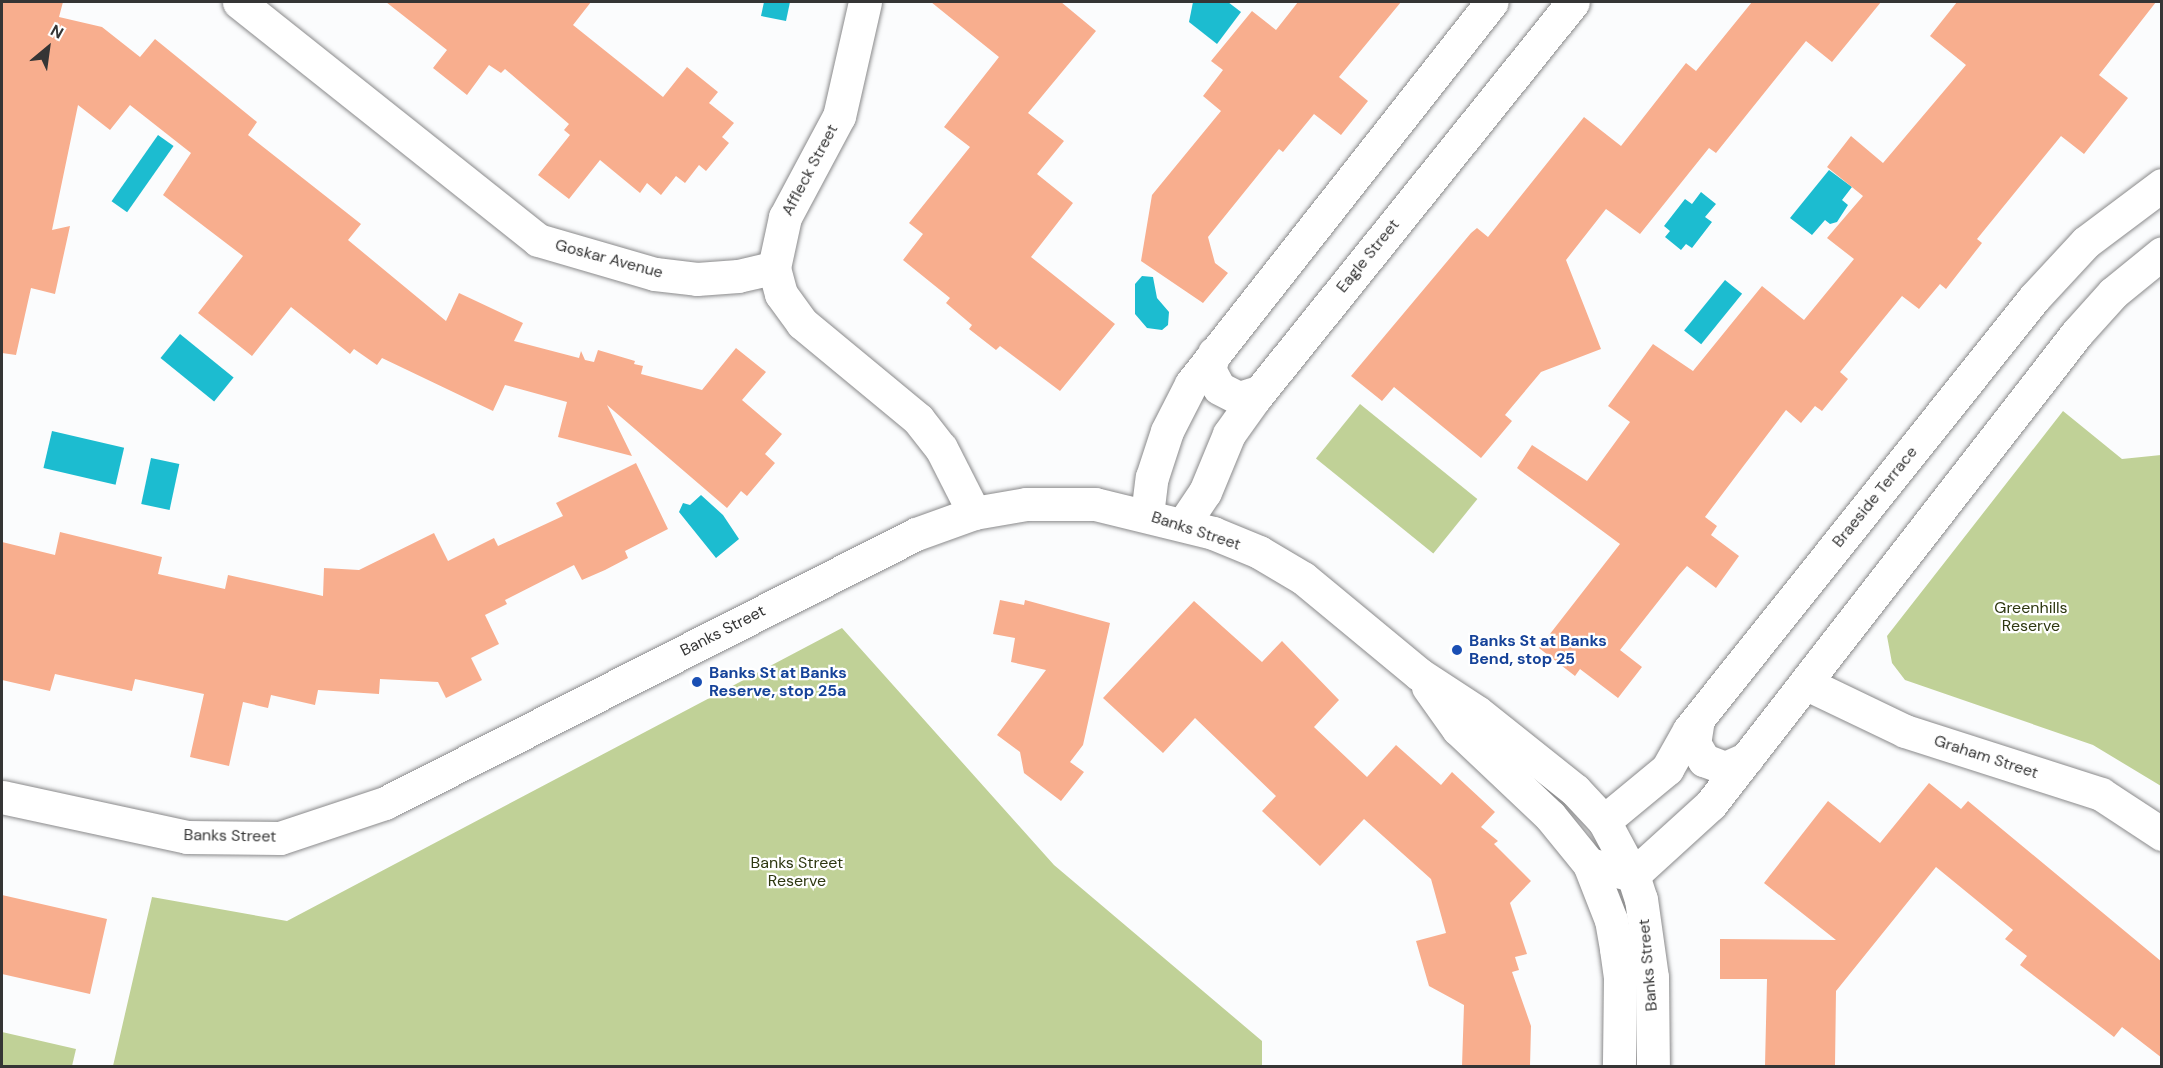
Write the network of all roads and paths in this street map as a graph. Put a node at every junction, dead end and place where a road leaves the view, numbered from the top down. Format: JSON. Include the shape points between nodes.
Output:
{"nodes":[{"id":1,"x":239,"y":2,"type":"edge"},
{"id":2,"x":865,"y":2,"type":"edge"},
{"id":3,"x":1492,"y":2,"type":"edge"},
{"id":4,"x":1573,"y":2,"type":"edge"},
{"id":5,"x":2162,"y":185,"type":"edge"},
{"id":6,"x":2162,"y":253,"type":"edge"},
{"id":7,"x":774,"y":268,"type":"junction"},
{"id":8,"x":1214,"y":353,"type":"junction"},
{"id":9,"x":1259,"y":392,"type":"junction"},
{"id":10,"x":974,"y":513,"type":"junction"},
{"id":11,"x":1147,"y":515,"type":"junction"},
{"id":12,"x":1184,"y":523,"type":"junction"},
{"id":13,"x":1419,"y":674,"type":"junction"},
{"id":14,"x":1807,"y":684,"type":"junction"},
{"id":15,"x":1698,"y":719,"type":"junction"},
{"id":16,"x":1748,"y":758,"type":"junction"},
{"id":17,"x":2,"y":797,"type":"edge"},
{"id":18,"x":1604,"y":821,"type":"junction"},
{"id":19,"x":2162,"y":834,"type":"edge"},
{"id":20,"x":1589,"y":864,"type":"junction"},
{"id":21,"x":1633,"y":875,"type":"junction"},
{"id":22,"x":1618,"y":1066,"type":"edge"},
{"id":23,"x":1653,"y":1066,"type":"edge"}],
"edges":[{"from":1,"to":7,"type":"street","name":"Goskar Avenue","via":[[538,240],[655,274],[697,279]]},
{"from":2,"to":7,"type":"street","name":"Affleck Street","via":[[839,116],[785,217]]},
{"from":3,"to":8,"type":"street"},
{"from":4,"to":9,"type":"street","name":"Eagle Street"},
{"from":5,"to":15,"type":"street","name":"Braeside Terrace","via":[[2086,242],[2034,298]]},
{"from":6,"to":14,"type":"street","via":[[2113,292],[2077,333]]},
{"from":7,"to":10,"type":"street","via":[[781,294],[802,323],[918,419],[941,448]]},
{"from":8,"to":9,"type":"street","via":[[1209,369],[1219,388],[1239,398]]},
{"from":8,"to":11,"type":"street","via":[[1191,384],[1167,431],[1152,477]]},
{"from":9,"to":12,"type":"street","name":"Eagle Street","via":[[1228,434],[1205,492]]},
{"from":10,"to":11,"type":"street","name":"Banks Street","via":[[1051,503],[1095,504]]},
{"from":10,"to":17,"type":"street","name":"Banks Street","via":[[916,534],[385,803],[280,838],[187,837]]},
{"from":11,"to":12,"type":"street","name":"Banks Street"},
{"from":12,"to":13,"type":"street","name":"Banks Street","via":[[1259,552],[1303,578]]},
{"from":13,"to":18,"type":"street","name":"Banks Street","via":[[1477,712],[1548,767]]},
{"from":13,"to":20,"type":"street","name":"Banks Street","via":[[1458,729],[1550,816]]},
{"from":14,"to":16,"type":"street"},
{"from":14,"to":19,"type":"street","name":"Graham Street","via":[[1905,731],[2101,794]]},
{"from":15,"to":16,"type":"street","via":[[1694,743],[1704,760],[1725,768]]},
{"from":15,"to":18,"type":"street","name":"Braeside Terrace","via":[[1667,769]]},
{"from":16,"to":21,"type":"street","via":[[1711,804]]},
{"from":18,"to":20,"type":"street"},
{"from":18,"to":21,"type":"street","name":"Banks Street"},
{"from":20,"to":21,"type":"street"},
{"from":20,"to":22,"type":"street","name":"Banks Street","via":[[1611,920],[1616,948],[1620,978]]},
{"from":21,"to":23,"type":"street","name":"Banks Street","via":[[1647,922]]}]}
